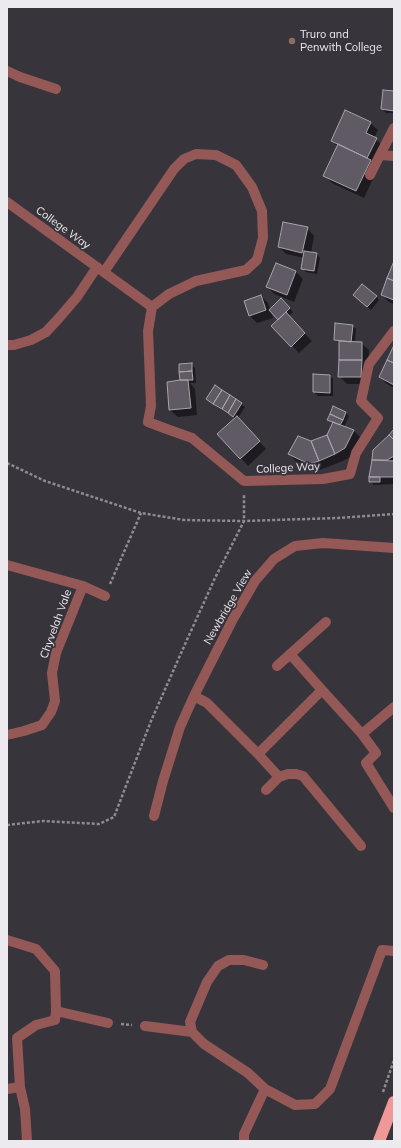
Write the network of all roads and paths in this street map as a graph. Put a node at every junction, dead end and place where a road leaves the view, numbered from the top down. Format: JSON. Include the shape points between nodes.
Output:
{"nodes":[{"id":1,"x":7,"y":71,"type":"edge"},
{"id":2,"x":56,"y":89,"type":"dead end"},
{"id":3,"x":394,"y":128,"type":"edge"},
{"id":4,"x":380,"y":155,"type":"junction"},
{"id":5,"x":394,"y":156,"type":"edge"},
{"id":6,"x":370,"y":175,"type":"dead end"},
{"id":7,"x":7,"y":202,"type":"edge"},
{"id":8,"x":101,"y":270,"type":"junction"},
{"id":9,"x":152,"y":306,"type":"junction"},
{"id":10,"x":394,"y":332,"type":"edge"},
{"id":11,"x":7,"y":345,"type":"edge"},
{"id":12,"x":7,"y":463,"type":"edge"},
{"id":13,"x":244,"y":481,"type":"junction"},
{"id":14,"x":142,"y":513,"type":"junction"},
{"id":15,"x":394,"y":514,"type":"edge"},
{"id":16,"x":244,"y":521,"type":"junction"},
{"id":17,"x":394,"y":548,"type":"edge"},
{"id":18,"x":7,"y":565,"type":"edge"},
{"id":19,"x":82,"y":586,"type":"junction"},
{"id":20,"x":105,"y":596,"type":"joint"},
{"id":21,"x":326,"y":622,"type":"dead end"},
{"id":22,"x":290,"y":654,"type":"junction"},
{"id":23,"x":277,"y":666,"type":"dead end"},
{"id":24,"x":322,"y":690,"type":"junction"},
{"id":25,"x":194,"y":696,"type":"junction"},
{"id":26,"x":394,"y":707,"type":"edge"},
{"id":27,"x":7,"y":734,"type":"edge"},
{"id":28,"x":362,"y":734,"type":"junction"},
{"id":29,"x":258,"y":754,"type":"junction"},
{"id":30,"x":279,"y":777,"type":"junction"},
{"id":31,"x":266,"y":790,"type":"dead end"},
{"id":32,"x":394,"y":808,"type":"edge"},
{"id":33,"x":154,"y":816,"type":"dead end"},
{"id":34,"x":7,"y":825,"type":"edge"},
{"id":35,"x":362,"y":846,"type":"dead end"},
{"id":36,"x":7,"y":940,"type":"edge"},
{"id":37,"x":394,"y":951,"type":"edge"},
{"id":38,"x":263,"y":965,"type":"dead end"},
{"id":39,"x":56,"y":1011,"type":"junction"},
{"id":40,"x":108,"y":1023,"type":"joint"},
{"id":41,"x":145,"y":1026,"type":"joint"},
{"id":42,"x":192,"y":1032,"type":"junction"},
{"id":43,"x":20,"y":1087,"type":"junction"},
{"id":44,"x":7,"y":1089,"type":"edge"},
{"id":45,"x":265,"y":1089,"type":"junction"},
{"id":46,"x":394,"y":1102,"type":"edge"},
{"id":47,"x":27,"y":1141,"type":"edge"},
{"id":48,"x":244,"y":1141,"type":"edge"},
{"id":49,"x":379,"y":1141,"type":"edge"}],
"edges":[{"from":1,"to":2,"type":"street"},
{"from":3,"to":4,"type":"street"},
{"from":4,"to":5,"type":"street"},
{"from":4,"to":6,"type":"street"},
{"from":7,"to":8,"type":"street","name":"College Way"},
{"from":8,"to":9,"type":"street","name":"College Way"},
{"from":8,"to":9,"type":"street","via":[[174,169],[184,159],[196,154],[216,155],[236,165],[252,187],[262,211],[263,238],[257,260],[246,270],[196,281],[169,294]]},
{"from":8,"to":11,"type":"street","via":[[46,332],[31,340]]},
{"from":9,"to":13,"type":"street","name":"College Way","via":[[148,331],[148,422],[192,438]]},
{"from":10,"to":13,"type":"street","name":"College Way","via":[[369,364],[361,401],[378,418],[356,453],[350,474],[323,479]]},
{"from":12,"to":14,"type":"path","via":[[45,481]]},
{"from":13,"to":16,"type":"path"},
{"from":14,"to":16,"type":"path","via":[[184,520]]},
{"from":14,"to":20,"type":"path"},
{"from":15,"to":16,"type":"path"},
{"from":16,"to":34,"type":"path","via":[[215,578],[151,721],[114,817],[99,824],[42,822]]},
{"from":17,"to":25,"type":"street","name":"Newbridge View","via":[[323,543],[295,546],[274,559],[255,581]]},
{"from":18,"to":19,"type":"street","name":"Chyvelah Vale"},
{"from":19,"to":20,"type":"street","name":"Chyvelah Vale"},
{"from":19,"to":27,"type":"street","name":"Chyvelah Vale","via":[[56,653],[52,673],[55,701],[51,712],[42,725]]},
{"from":21,"to":22,"type":"street"},
{"from":22,"to":23,"type":"street"},
{"from":22,"to":24,"type":"street"},
{"from":24,"to":28,"type":"street"},
{"from":24,"to":29,"type":"street"},
{"from":25,"to":29,"type":"street","via":[[207,703]]},
{"from":25,"to":33,"type":"street","name":"Newbridge View","via":[[180,727]]},
{"from":26,"to":28,"type":"street"},
{"from":28,"to":32,"type":"street","via":[[376,753],[366,763]]},
{"from":29,"to":30,"type":"street"},
{"from":30,"to":31,"type":"street"},
{"from":30,"to":35,"type":"street","via":[[288,774],[302,776]]},
{"from":36,"to":39,"type":"street","via":[[36,949],[55,971]]},
{"from":37,"to":45,"type":"street","via":[[382,950],[330,1089],[314,1104],[295,1105]]},
{"from":38,"to":42,"type":"street","via":[[244,960],[229,960],[218,966],[207,982],[190,1022]]},
{"from":39,"to":40,"type":"street"},
{"from":39,"to":43,"type":"street","via":[[55,1020],[36,1025],[17,1038]]},
{"from":40,"to":41,"type":"path"},
{"from":41,"to":42,"type":"street"},
{"from":42,"to":45,"type":"street","via":[[204,1044],[248,1073]]},
{"from":43,"to":44,"type":"street"},
{"from":43,"to":47,"type":"street","via":[[25,1109]]},
{"from":45,"to":48,"type":"street","via":[[244,1134]]},
{"from":46,"to":49,"type":"highway"}]}
